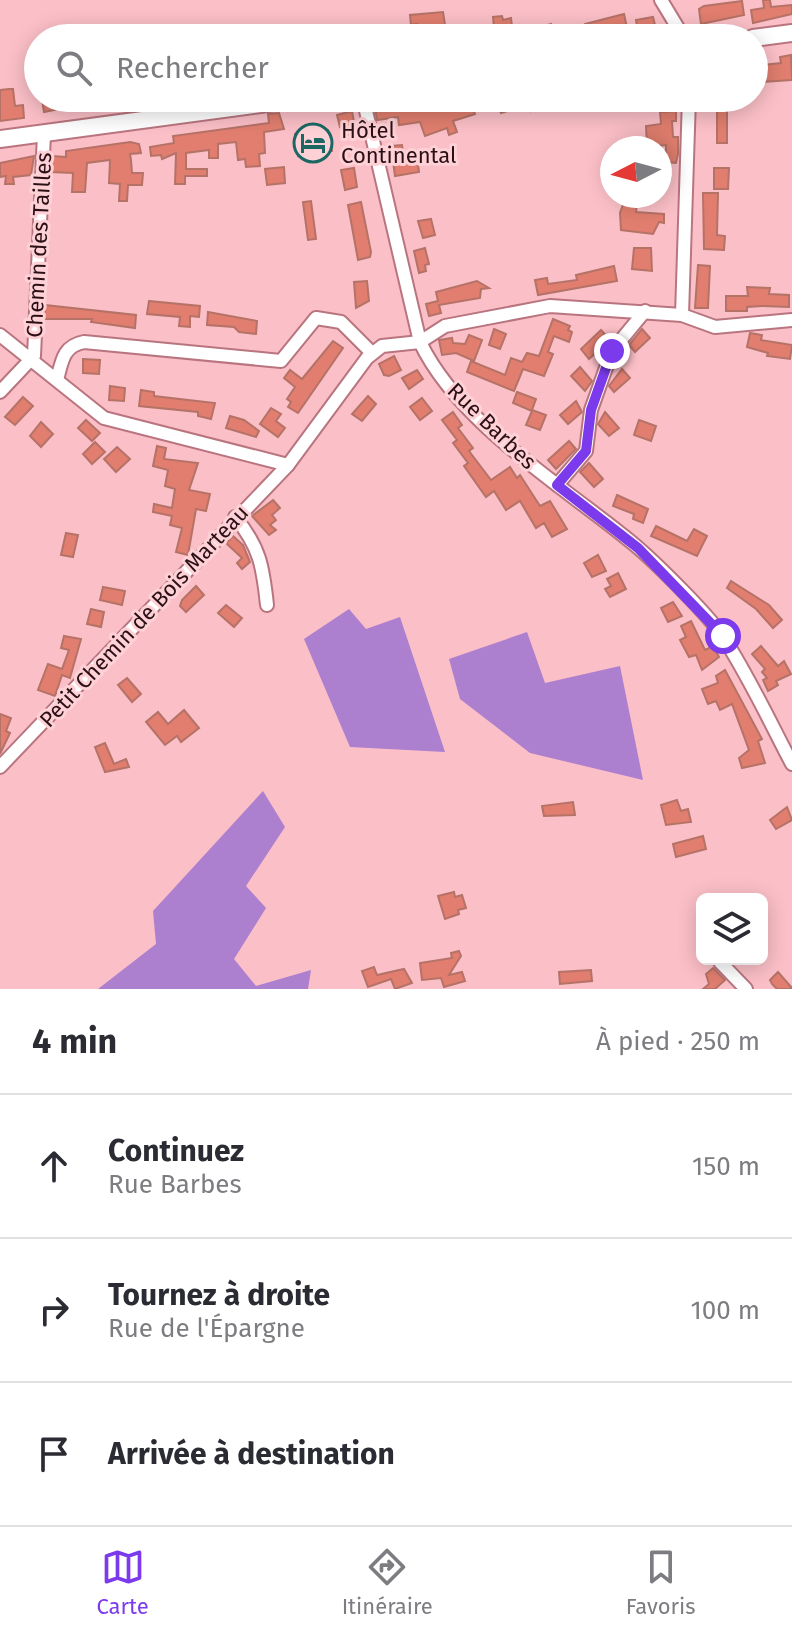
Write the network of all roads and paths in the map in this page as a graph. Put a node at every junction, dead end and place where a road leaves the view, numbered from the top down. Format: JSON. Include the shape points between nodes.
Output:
{"nodes":[{"id":1,"x":661,"y":0,"type":"edge"},
{"id":2,"x":676,"y":24,"type":"edge"},
{"id":3,"x":792,"y":33,"type":"edge"},
{"id":4,"x":768,"y":36,"type":"edge"},
{"id":5,"x":204,"y":112,"type":"edge"},
{"id":6,"x":366,"y":112,"type":"edge"},
{"id":7,"x":689,"y":112,"type":"edge"},
{"id":8,"x":44,"y":134,"type":"junction"},
{"id":9,"x":0,"y":139,"type":"edge"},
{"id":10,"x":645,"y":311,"type":"junction"},
{"id":11,"x":682,"y":315,"type":"junction"},
{"id":12,"x":792,"y":320,"type":"edge"},
{"id":13,"x":0,"y":335,"type":"edge"},
{"id":14,"x":420,"y":342,"type":"junction"},
{"id":15,"x":372,"y":353,"type":"junction"},
{"id":16,"x":30,"y":360,"type":"junction"},
{"id":17,"x":57,"y":380,"type":"junction"},
{"id":18,"x":0,"y":392,"type":"edge"},
{"id":19,"x":288,"y":465,"type":"junction"},
{"id":20,"x":557,"y":485,"type":"junction"},
{"id":21,"x":235,"y":517,"type":"junction"},
{"id":22,"x":267,"y":605,"type":"dead end"},
{"id":23,"x":791,"y":759,"type":"edge"},
{"id":24,"x":0,"y":767,"type":"edge"},
{"id":25,"x":723,"y":965,"type":"edge"},
{"id":26,"x":746,"y":989,"type":"edge"}],
"edges":[{"from":1,"to":2,"type":"street"},
{"from":3,"to":4,"type":"main road"},
{"from":5,"to":8,"type":"main road"},
{"from":6,"to":14,"type":"street","name":"Rue Barbes"},
{"from":7,"to":11,"type":"street"},
{"from":8,"to":9,"type":"main road"},
{"from":8,"to":16,"type":"street","name":"Chemin des Tailles"},
{"from":10,"to":11,"type":"street"},
{"from":10,"to":14,"type":"street","via":[[550,306],[445,326]]},
{"from":10,"to":20,"type":"street","via":[[612,351],[591,410],[586,451]]},
{"from":11,"to":12,"type":"street","via":[[715,327]]},
{"from":13,"to":16,"type":"street"},
{"from":14,"to":15,"type":"street","via":[[382,346]]},
{"from":14,"to":20,"type":"street","name":"Rue Barbes","via":[[432,366],[481,420]]},
{"from":15,"to":17,"type":"street","via":[[341,322],[316,318],[281,361],[84,342],[71,344],[63,354]]},
{"from":15,"to":19,"type":"street"},
{"from":16,"to":17,"type":"street","name":"Chemin des Tailles"},
{"from":16,"to":18,"type":"street"},
{"from":17,"to":19,"type":"street","name":"Chemin des Tailles","via":[[104,418]]},
{"from":19,"to":21,"type":"street","name":"Petit Chemin de Bois Marteau"},
{"from":20,"to":23,"type":"street","name":"Rue Barbes","via":[[638,548],[723,636]]},
{"from":21,"to":22,"type":"street","via":[[254,540]]},
{"from":21,"to":24,"type":"street","name":"Petit Chemin de Bois Marteau"},
{"from":25,"to":26,"type":"street"}]}
